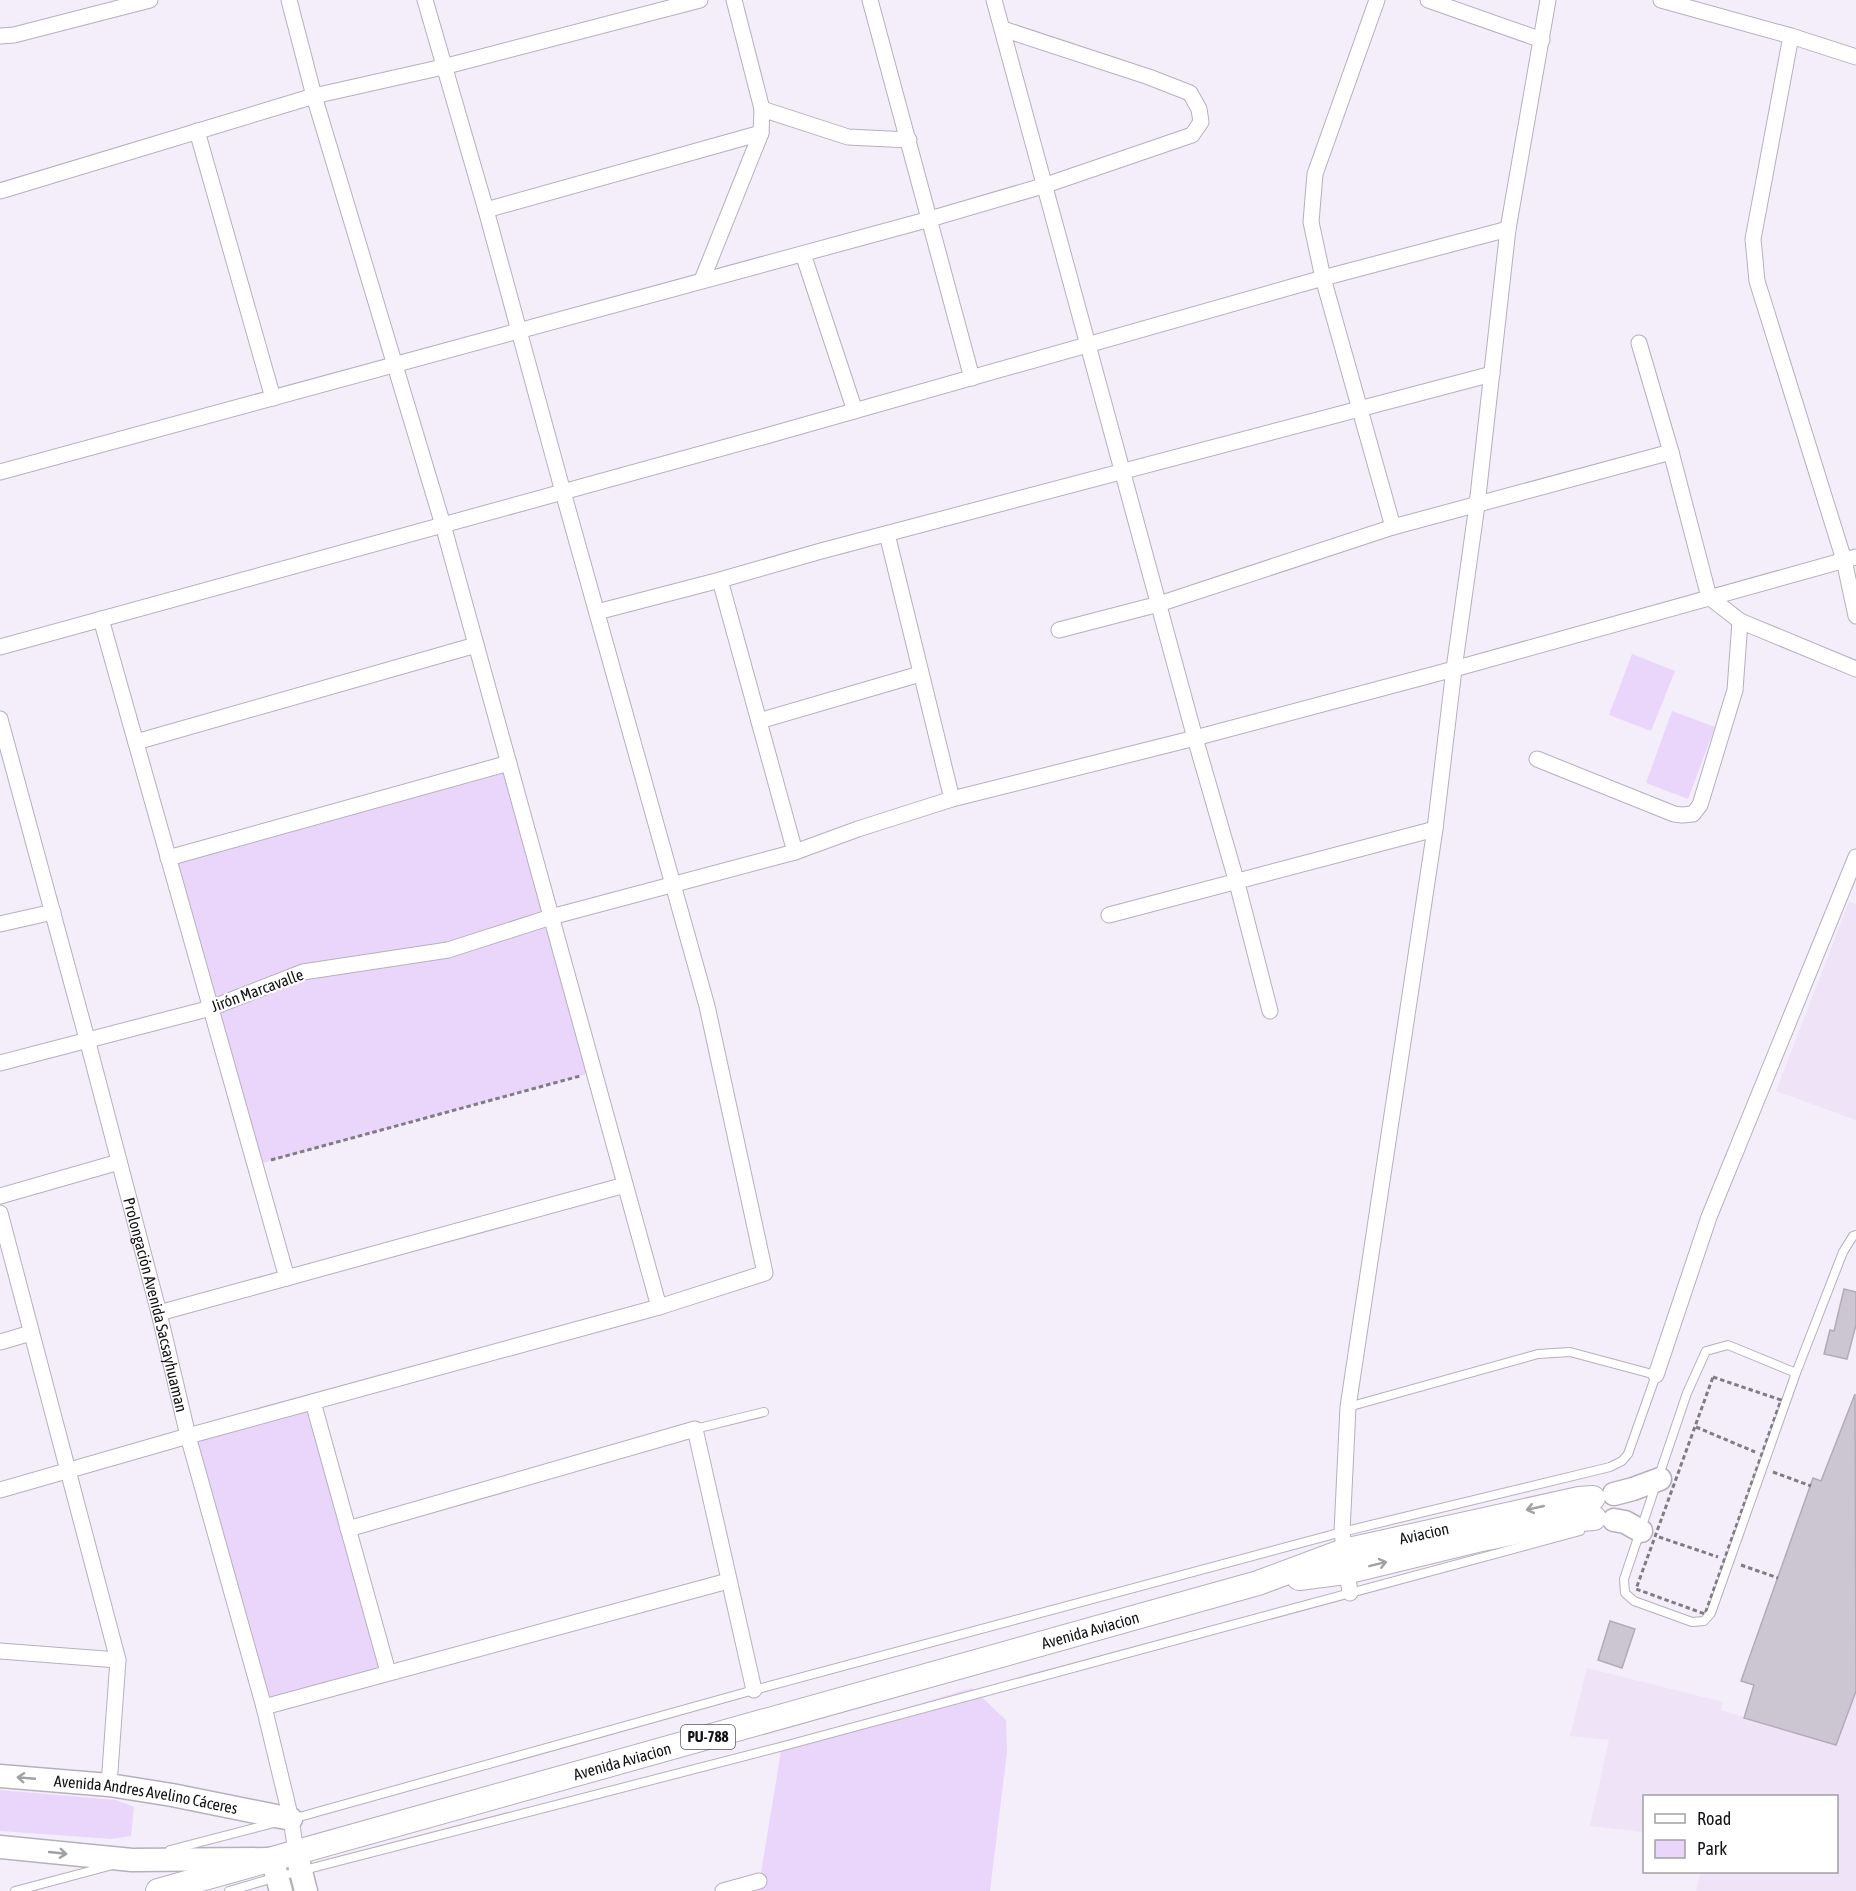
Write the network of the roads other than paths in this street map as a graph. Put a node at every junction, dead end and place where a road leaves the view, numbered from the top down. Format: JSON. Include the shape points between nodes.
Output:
{"nodes":[{"id":1,"x":150,"y":0,"type":"edge"},
{"id":2,"x":289,"y":0,"type":"edge"},
{"id":3,"x":425,"y":0,"type":"edge"},
{"id":4,"x":700,"y":0,"type":"edge"},
{"id":5,"x":734,"y":0,"type":"edge"},
{"id":6,"x":870,"y":0,"type":"edge"},
{"id":7,"x":994,"y":0,"type":"edge"},
{"id":8,"x":1377,"y":0,"type":"edge"},
{"id":9,"x":1428,"y":0,"type":"edge"},
{"id":10,"x":1548,"y":0,"type":"edge"},
{"id":11,"x":1661,"y":0,"type":"edge"},
{"id":12,"x":1003,"y":29,"type":"junction"},
{"id":13,"x":0,"y":36,"type":"edge"},
{"id":14,"x":1791,"y":36,"type":"junction"},
{"id":15,"x":1542,"y":40,"type":"junction"},
{"id":16,"x":1856,"y":57,"type":"edge"},
{"id":17,"x":443,"y":67,"type":"junction"},
{"id":18,"x":314,"y":96,"type":"junction"},
{"id":19,"x":762,"y":109,"type":"junction"},
{"id":20,"x":197,"y":131,"type":"junction"},
{"id":21,"x":761,"y":133,"type":"junction"},
{"id":22,"x":909,"y":140,"type":"junction"},
{"id":23,"x":1046,"y":185,"type":"junction"},
{"id":24,"x":0,"y":191,"type":"edge"},
{"id":25,"x":486,"y":210,"type":"junction"},
{"id":26,"x":930,"y":219,"type":"junction"},
{"id":27,"x":1508,"y":229,"type":"junction"},
{"id":28,"x":803,"y":254,"type":"junction"},
{"id":29,"x":1323,"y":278,"type":"junction"},
{"id":30,"x":702,"y":280,"type":"junction"},
{"id":31,"x":519,"y":332,"type":"junction"},
{"id":32,"x":1639,"y":343,"type":"dead end"},
{"id":33,"x":1089,"y":345,"type":"junction"},
{"id":34,"x":393,"y":364,"type":"junction"},
{"id":35,"x":1492,"y":374,"type":"junction"},
{"id":36,"x":972,"y":378,"type":"junction"},
{"id":37,"x":273,"y":398,"type":"junction"},
{"id":38,"x":1360,"y":409,"type":"junction"},
{"id":39,"x":855,"y":411,"type":"junction"},
{"id":40,"x":1671,"y":452,"type":"junction"},
{"id":41,"x":1123,"y":471,"type":"junction"},
{"id":42,"x":0,"y":472,"type":"edge"},
{"id":43,"x":563,"y":492,"type":"junction"},
{"id":44,"x":1477,"y":505,"type":"junction"},
{"id":45,"x":443,"y":525,"type":"junction"},
{"id":46,"x":1393,"y":527,"type":"junction"},
{"id":47,"x":887,"y":534,"type":"junction"},
{"id":48,"x":1850,"y":559,"type":"edge"},
{"id":49,"x":720,"y":580,"type":"junction"},
{"id":50,"x":1709,"y":597,"type":"junction"},
{"id":51,"x":1159,"y":604,"type":"junction"},
{"id":52,"x":597,"y":612,"type":"junction"},
{"id":53,"x":1856,"y":616,"type":"edge"},
{"id":54,"x":101,"y":619,"type":"junction"},
{"id":55,"x":1740,"y":621,"type":"junction"},
{"id":56,"x":1059,"y":630,"type":"dead end"},
{"id":57,"x":476,"y":645,"type":"junction"},
{"id":58,"x":0,"y":647,"type":"edge"},
{"id":59,"x":1454,"y":669,"type":"junction"},
{"id":60,"x":1856,"y":669,"type":"edge"},
{"id":61,"x":920,"y":674,"type":"junction"},
{"id":62,"x":0,"y":719,"type":"edge"},
{"id":63,"x":759,"y":721,"type":"junction"},
{"id":64,"x":1196,"y":738,"type":"junction"},
{"id":65,"x":136,"y":742,"type":"junction"},
{"id":66,"x":1537,"y":759,"type":"dead end"},
{"id":67,"x":509,"y":763,"type":"junction"},
{"id":68,"x":952,"y":799,"type":"junction"},
{"id":69,"x":1435,"y":829,"type":"junction"},
{"id":70,"x":795,"y":852,"type":"junction"},
{"id":71,"x":1856,"y":857,"type":"edge"},
{"id":72,"x":168,"y":858,"type":"junction"},
{"id":73,"x":1237,"y":883,"type":"junction"},
{"id":74,"x":674,"y":885,"type":"junction"},
{"id":75,"x":1849,"y":895,"type":"edge"},
{"id":76,"x":53,"y":912,"type":"junction"},
{"id":77,"x":1109,"y":915,"type":"dead end"},
{"id":78,"x":551,"y":917,"type":"junction"},
{"id":79,"x":0,"y":924,"type":"edge"},
{"id":80,"x":211,"y":1008,"type":"junction"},
{"id":81,"x":1270,"y":1011,"type":"dead end"},
{"id":82,"x":87,"y":1039,"type":"junction"},
{"id":83,"x":0,"y":1063,"type":"edge"},
{"id":84,"x":119,"y":1162,"type":"junction"},
{"id":85,"x":625,"y":1185,"type":"junction"},
{"id":86,"x":0,"y":1196,"type":"edge"},
{"id":87,"x":0,"y":1213,"type":"edge"},
{"id":88,"x":1856,"y":1235,"type":"edge"},
{"id":89,"x":287,"y":1278,"type":"junction"},
{"id":90,"x":659,"y":1307,"type":"junction"},
{"id":91,"x":159,"y":1313,"type":"junction"},
{"id":92,"x":31,"y":1333,"type":"junction"},
{"id":93,"x":0,"y":1342,"type":"edge"},
{"id":94,"x":1796,"y":1373,"type":"junction"},
{"id":95,"x":1656,"y":1375,"type":"junction"},
{"id":96,"x":313,"y":1402,"type":"junction"},
{"id":97,"x":1348,"y":1407,"type":"junction"},
{"id":98,"x":764,"y":1412,"type":"dead end"},
{"id":99,"x":695,"y":1429,"type":"junction"},
{"id":100,"x":188,"y":1436,"type":"junction"},
{"id":101,"x":67,"y":1471,"type":"junction"},
{"id":102,"x":1660,"y":1479,"type":"junction"},
{"id":103,"x":0,"y":1490,"type":"edge"},
{"id":104,"x":1596,"y":1508,"type":"junction"},
{"id":105,"x":348,"y":1529,"type":"junction"},
{"id":106,"x":1641,"y":1531,"type":"junction"},
{"id":107,"x":1345,"y":1562,"type":"junction"},
{"id":108,"x":728,"y":1581,"type":"junction"},
{"id":109,"x":1258,"y":1583,"type":"joint"},
{"id":110,"x":0,"y":1651,"type":"edge"},
{"id":111,"x":118,"y":1660,"type":"junction"},
{"id":112,"x":388,"y":1672,"type":"junction"},
{"id":113,"x":754,"y":1690,"type":"junction"},
{"id":114,"x":264,"y":1707,"type":"junction"},
{"id":115,"x":0,"y":1776,"type":"edge"},
{"id":116,"x":109,"y":1785,"type":"junction"},
{"id":117,"x":291,"y":1819,"type":"junction"},
{"id":118,"x":0,"y":1847,"type":"edge"},
{"id":119,"x":132,"y":1860,"type":"junction"},
{"id":120,"x":301,"y":1871,"type":"edge"},
{"id":121,"x":277,"y":1876,"type":"edge"},
{"id":122,"x":759,"y":1881,"type":"dead end"},
{"id":123,"x":15,"y":1891,"type":"edge"},
{"id":124,"x":158,"y":1891,"type":"edge"},
{"id":125,"x":228,"y":1891,"type":"edge"},
{"id":126,"x":723,"y":1891,"type":"edge"}],
"edges":[{"from":1,"to":13,"type":"street"},
{"from":2,"to":18,"type":"street"},
{"from":3,"to":17,"type":"street"},
{"from":4,"to":17,"type":"street"},
{"from":5,"to":19,"type":"street"},
{"from":6,"to":22,"type":"street"},
{"from":7,"to":12,"type":"street"},
{"from":8,"to":29,"type":"street","via":[[1315,174],[1311,222]]},
{"from":9,"to":15,"type":"street"},
{"from":10,"to":15,"type":"street"},
{"from":11,"to":14,"type":"street"},
{"from":12,"to":23,"type":"street"},
{"from":12,"to":23,"type":"street","via":[[1149,76],[1190,93],[1200,109],[1201,122],[1192,135]]},
{"from":14,"to":16,"type":"street"},
{"from":14,"to":48,"type":"street","via":[[1753,240],[1757,281]]},
{"from":15,"to":27,"type":"street"},
{"from":17,"to":18,"type":"street"},
{"from":17,"to":25,"type":"street"},
{"from":18,"to":20,"type":"street"},
{"from":18,"to":34,"type":"street"},
{"from":19,"to":21,"type":"street"},
{"from":19,"to":22,"type":"street","via":[[848,136]]},
{"from":20,"to":24,"type":"street"},
{"from":20,"to":37,"type":"street"},
{"from":21,"to":25,"type":"street"},
{"from":21,"to":30,"type":"street"},
{"from":22,"to":26,"type":"street"},
{"from":23,"to":26,"type":"street"},
{"from":23,"to":33,"type":"street"},
{"from":25,"to":31,"type":"street"},
{"from":26,"to":28,"type":"street"},
{"from":26,"to":36,"type":"street"},
{"from":27,"to":29,"type":"street"},
{"from":27,"to":35,"type":"street"},
{"from":28,"to":30,"type":"street"},
{"from":28,"to":39,"type":"street"},
{"from":29,"to":33,"type":"street"},
{"from":29,"to":38,"type":"street"},
{"from":30,"to":31,"type":"street"},
{"from":31,"to":34,"type":"street"},
{"from":31,"to":43,"type":"street"},
{"from":32,"to":40,"type":"street"},
{"from":33,"to":36,"type":"street"},
{"from":33,"to":41,"type":"street"},
{"from":34,"to":37,"type":"street"},
{"from":34,"to":45,"type":"street"},
{"from":35,"to":38,"type":"street"},
{"from":35,"to":44,"type":"street"},
{"from":36,"to":39,"type":"street"},
{"from":37,"to":42,"type":"street"},
{"from":38,"to":41,"type":"street"},
{"from":38,"to":46,"type":"street"},
{"from":39,"to":43,"type":"street"},
{"from":40,"to":44,"type":"street"},
{"from":40,"to":50,"type":"street"},
{"from":41,"to":47,"type":"street"},
{"from":41,"to":51,"type":"street"},
{"from":43,"to":45,"type":"street"},
{"from":43,"to":52,"type":"street"},
{"from":44,"to":46,"type":"street"},
{"from":44,"to":59,"type":"street"},
{"from":45,"to":54,"type":"street"},
{"from":45,"to":57,"type":"street"},
{"from":46,"to":51,"type":"street"},
{"from":47,"to":49,"type":"street"},
{"from":47,"to":61,"type":"street"},
{"from":48,"to":50,"type":"street","name":"Jirón Marcavalle"},
{"from":48,"to":53,"type":"street"},
{"from":49,"to":52,"type":"street"},
{"from":49,"to":63,"type":"street"},
{"from":50,"to":55,"type":"street"},
{"from":50,"to":59,"type":"street","name":"Jirón Marcavalle"},
{"from":51,"to":56,"type":"street"},
{"from":51,"to":64,"type":"street"},
{"from":52,"to":74,"type":"street"},
{"from":54,"to":58,"type":"street"},
{"from":54,"to":65,"type":"street"},
{"from":55,"to":60,"type":"street"},
{"from":55,"to":66,"type":"street","via":[[1735,690],[1700,805],[1693,814],[1674,814]]},
{"from":57,"to":65,"type":"street"},
{"from":57,"to":67,"type":"street"},
{"from":59,"to":64,"type":"street","name":"Jirón Marcavalle"},
{"from":59,"to":69,"type":"street"},
{"from":61,"to":63,"type":"street"},
{"from":61,"to":68,"type":"street"},
{"from":62,"to":76,"type":"street","name":"Prolongación Avenida Sacsayhuaman"},
{"from":63,"to":70,"type":"street"},
{"from":64,"to":68,"type":"street","name":"Jirón Marcavalle"},
{"from":64,"to":73,"type":"street"},
{"from":65,"to":72,"type":"street"},
{"from":67,"to":72,"type":"street"},
{"from":67,"to":78,"type":"street"},
{"from":68,"to":70,"type":"street","name":"Jirón Marcavalle"},
{"from":69,"to":73,"type":"street"},
{"from":69,"to":97,"type":"street"},
{"from":70,"to":74,"type":"street","name":"Jirón Marcavalle"},
{"from":71,"to":75,"type":"street"},
{"from":72,"to":80,"type":"street"},
{"from":73,"to":77,"type":"street"},
{"from":73,"to":81,"type":"street"},
{"from":74,"to":78,"type":"street","name":"Jirón Marcavalle"},
{"from":74,"to":90,"type":"street","via":[[707,1006],[765,1273]]},
{"from":75,"to":95,"type":"street","via":[[1814,956],[1709,1217]]},
{"from":76,"to":79,"type":"street"},
{"from":76,"to":82,"type":"street","name":"Prolongación Avenida Sacsayhuaman"},
{"from":78,"to":80,"type":"street","name":"Jirón Marcavalle","via":[[448,950],[303,972]]},
{"from":78,"to":85,"type":"street"},
{"from":80,"to":82,"type":"street","name":"Jirón Marcavalle"},
{"from":80,"to":89,"type":"street"},
{"from":82,"to":83,"type":"street","name":"Jirón Marcavalle"},
{"from":82,"to":84,"type":"street","name":"Prolongación Avenida Sacsayhuaman"},
{"from":84,"to":86,"type":"street"},
{"from":84,"to":91,"type":"street","name":"Prolongación Avenida Sacsayhuaman"},
{"from":85,"to":89,"type":"street"},
{"from":85,"to":90,"type":"street"},
{"from":87,"to":92,"type":"street"},
{"from":88,"to":94,"type":"lane","via":[[1843,1252]]},
{"from":89,"to":91,"type":"street"},
{"from":90,"to":96,"type":"street"},
{"from":91,"to":100,"type":"street","name":"Prolongación Avenida Sacsayhuaman"},
{"from":92,"to":93,"type":"street"},
{"from":92,"to":101,"type":"street"},
{"from":94,"to":102,"type":"lane","via":[[1728,1346],[1706,1351]]},
{"from":94,"to":106,"type":"lane","via":[[1711,1613],[1704,1621],[1692,1622],[1634,1601],[1625,1593],[1624,1580]]},
{"from":95,"to":97,"type":"lane","via":[[1570,1352],[1538,1354]]},
{"from":95,"to":107,"type":"lane","via":[[1628,1454],[1622,1461]]},
{"from":96,"to":100,"type":"street"},
{"from":96,"to":105,"type":"street"},
{"from":97,"to":107,"type":"street"},
{"from":98,"to":99,"type":"lane"},
{"from":99,"to":105,"type":"street"},
{"from":99,"to":108,"type":"street"},
{"from":100,"to":101,"type":"street"},
{"from":100,"to":114,"type":"street","name":"Prolongación Avenida Sacsayhuaman"},
{"from":101,"to":103,"type":"street"},
{"from":101,"to":111,"type":"street"},
{"from":102,"to":104,"type":"main road","name":"Aviacion"},
{"from":102,"to":106,"type":"lane"},
{"from":104,"to":106,"type":"main road"},
{"from":104,"to":107,"type":"main road","name":"Aviacion"},
{"from":104,"to":107,"type":"lane","via":[[1580,1531]]},
{"from":105,"to":112,"type":"street"},
{"from":107,"to":109,"type":"main road","name":"Aviacion"},
{"from":107,"to":113,"type":"lane"},
{"from":107,"to":120,"type":"lane","via":[[780,1747]]},
{"from":108,"to":112,"type":"street"},
{"from":108,"to":113,"type":"street"},
{"from":109,"to":120,"type":"main road","name":"Avenida Aviacion","number":"PU-788"},
{"from":110,"to":111,"type":"street"},
{"from":111,"to":116,"type":"street"},
{"from":112,"to":114,"type":"street"},
{"from":113,"to":117,"type":"lane"},
{"from":114,"to":117,"type":"street","name":"Prolongación Avenida Sacsayhuaman"},
{"from":116,"to":115,"type":"main road","name":"Avenida Andres Avelino Cáceres","one_way":true},
{"from":116,"to":117,"type":"main road","name":"Avenida Andres Avelino Cáceres"},
{"from":117,"to":119,"type":"lane"},
{"from":117,"to":120,"type":"street","name":"Prolongación Avenida Sacsayhuaman"},
{"from":118,"to":119,"type":"main road","one_way":true},
{"from":119,"to":121,"type":"main road"},
{"from":119,"to":123,"type":"lane"},
{"from":120,"to":121,"type":"main road","name":"Avenida Aviacion","number":"PU-788"},
{"from":121,"to":124,"type":"main road","name":"Avenida Aviacion","number":"PU-788"},
{"from":121,"to":125,"type":"lane"},
{"from":122,"to":126,"type":"street"}]}
